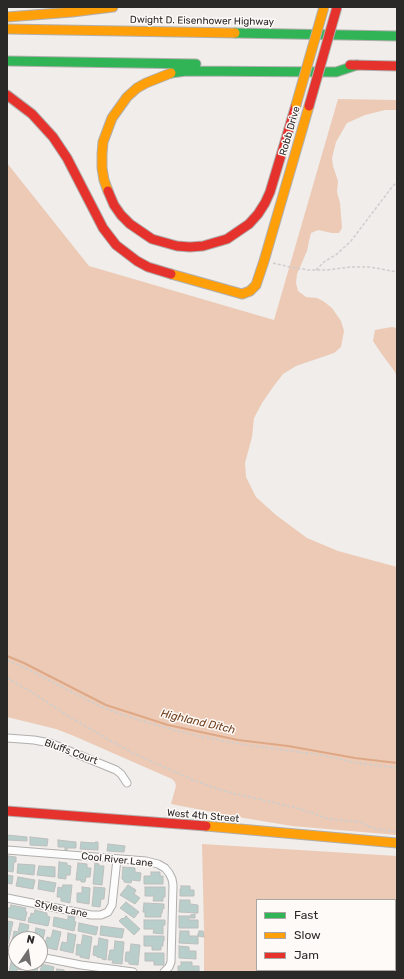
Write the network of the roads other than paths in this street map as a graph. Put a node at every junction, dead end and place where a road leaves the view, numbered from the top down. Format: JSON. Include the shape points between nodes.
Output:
{"nodes":[{"id":1,"x":113,"y":7,"type":"edge"},
{"id":2,"x":324,"y":7,"type":"edge"},
{"id":3,"x":337,"y":7,"type":"edge"},
{"id":4,"x":7,"y":18,"type":"edge"},
{"id":5,"x":7,"y":28,"type":"edge"},
{"id":6,"x":397,"y":36,"type":"edge"},
{"id":7,"x":7,"y":61,"type":"edge"},
{"id":8,"x":357,"y":65,"type":"junction"},
{"id":9,"x":397,"y":66,"type":"edge"},
{"id":10,"x":7,"y":95,"type":"edge"},
{"id":11,"x":7,"y":738,"type":"edge"},
{"id":12,"x":127,"y":783,"type":"dead end"},
{"id":13,"x":7,"y":811,"type":"edge"},
{"id":14,"x":397,"y":843,"type":"edge"},
{"id":15,"x":7,"y":850,"type":"edge"},
{"id":16,"x":116,"y":859,"type":"junction"},
{"id":17,"x":7,"y":898,"type":"edge"},
{"id":18,"x":48,"y":959,"type":"edge"},
{"id":19,"x":133,"y":972,"type":"edge"},
{"id":20,"x":164,"y":972,"type":"edge"}],
"edges":[{"from":1,"to":4,"type":"main road"},
{"from":2,"to":8,"type":"main road","bridge":true,"via":[[296,105],[270,192],[258,214],[249,224],[227,239],[215,243],[203,246],[177,246],[152,239],[141,232],[121,215],[114,204],[104,180],[103,142],[119,107],[146,83],[171,73],[186,71],[336,72]]},
{"from":3,"to":10,"type":"main road","name":"Robb Drive","bridge":true,"via":[[264,261],[256,285],[242,294],[160,271],[126,254],[103,228],[67,158],[53,137],[32,114]]},
{"from":5,"to":6,"type":"main road","name":"Dwight D. Eisenhower Highway"},
{"from":7,"to":8,"type":"main road"},
{"from":8,"to":9,"type":"main road"},
{"from":11,"to":12,"type":"street","name":"Bluffs Court","via":[[50,743],[116,770]]},
{"from":13,"to":14,"type":"main road","name":"West 4th Street"},
{"from":15,"to":16,"type":"street","name":"Cool River Lane"},
{"from":16,"to":17,"type":"street","name":"Styles Lane","via":[[112,905],[108,912],[101,915]]},
{"from":16,"to":20,"type":"street","name":"Cool River Lane","via":[[158,864],[170,873],[173,885],[171,962]]},
{"from":18,"to":19,"type":"street"}]}
